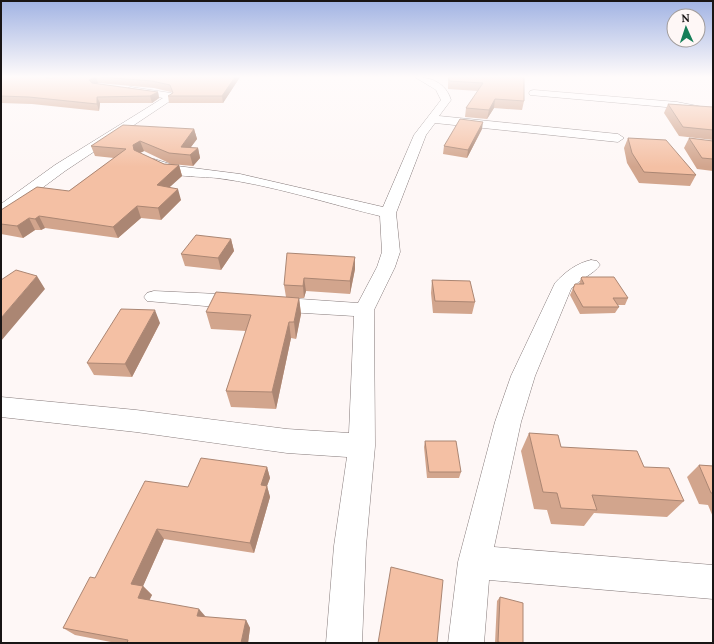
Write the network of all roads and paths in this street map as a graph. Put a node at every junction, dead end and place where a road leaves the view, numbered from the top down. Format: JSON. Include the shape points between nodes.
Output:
{"nodes":[{"id":1,"x":155,"y":107,"type":"edge"},
{"id":2,"x":441,"y":107,"type":"edge"},
{"id":3,"x":688,"y":107,"type":"edge"},
{"id":4,"x":713,"y":112,"type":"edge"},
{"id":5,"x":432,"y":119,"type":"junction"},
{"id":6,"x":618,"y":138,"type":"dead end"},
{"id":7,"x":143,"y":156,"type":"edge"},
{"id":8,"x":3,"y":208,"type":"edge"},
{"id":9,"x":388,"y":213,"type":"junction"},
{"id":10,"x":591,"y":265,"type":"dead end"},
{"id":11,"x":154,"y":297,"type":"dead end"},
{"id":12,"x":364,"y":310,"type":"junction"},
{"id":13,"x":1,"y":408,"type":"edge"},
{"id":14,"x":362,"y":446,"type":"junction"},
{"id":15,"x":474,"y":562,"type":"junction"},
{"id":16,"x":713,"y":582,"type":"edge"},
{"id":17,"x":344,"y":643,"type":"edge"},
{"id":18,"x":466,"y":643,"type":"edge"}],
"edges":[{"from":1,"to":8,"type":"street"},
{"from":2,"to":5,"type":"street"},
{"from":3,"to":4,"type":"street"},
{"from":5,"to":6,"type":"street"},
{"from":5,"to":9,"type":"street","via":[[420,136]]},
{"from":7,"to":9,"type":"street","via":[[168,169],[226,176]]},
{"from":9,"to":12,"type":"street","via":[[391,252]]},
{"from":10,"to":15,"type":"street","via":[[571,277],[562,287],[522,376],[508,422]]},
{"from":11,"to":12,"type":"street"},
{"from":12,"to":14,"type":"street"},
{"from":13,"to":14,"type":"street","via":[[136,421],[287,441]]},
{"from":14,"to":17,"type":"street","via":[[350,546]]},
{"from":15,"to":16,"type":"street"},
{"from":15,"to":18,"type":"street"}]}
